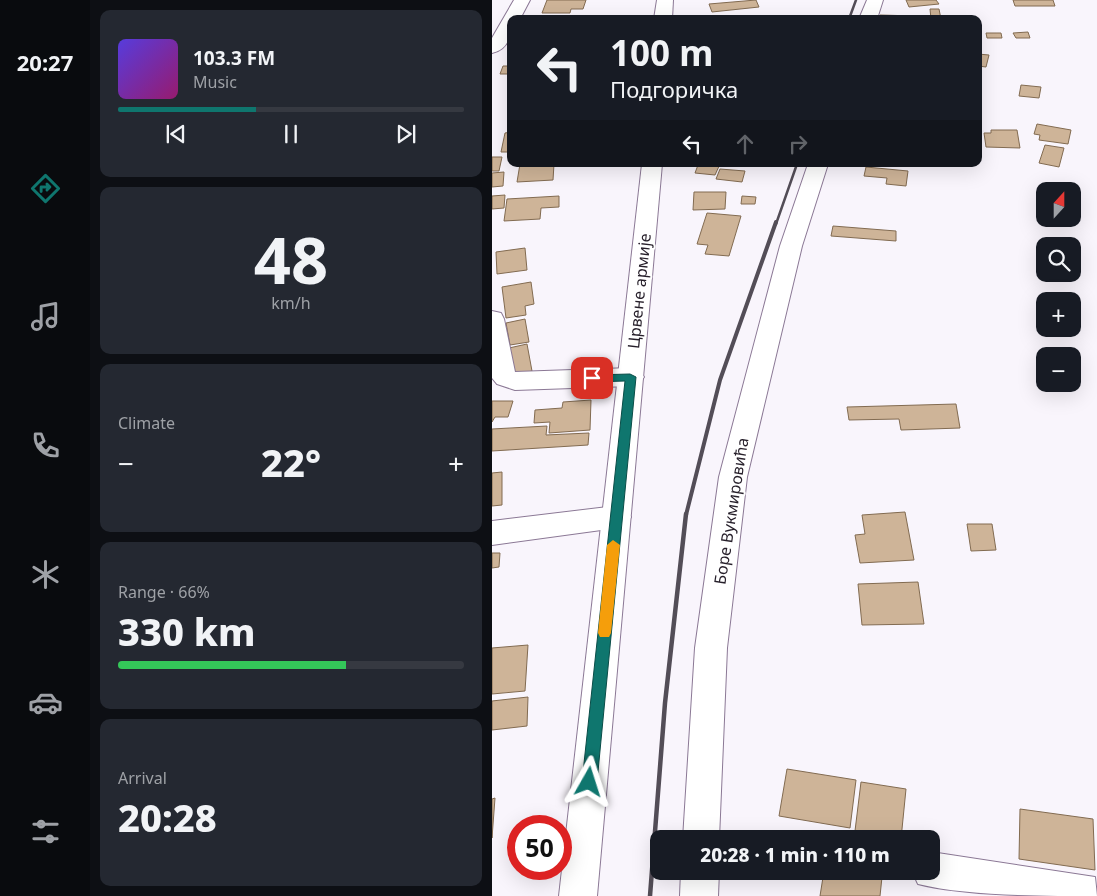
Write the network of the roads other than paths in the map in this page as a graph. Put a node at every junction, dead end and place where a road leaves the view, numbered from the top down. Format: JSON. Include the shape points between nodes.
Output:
{"nodes":[{"id":1,"x":522,"y":0,"type":"edge"},
{"id":2,"x":665,"y":0,"type":"edge"},
{"id":3,"x":875,"y":0,"type":"edge"},
{"id":4,"x":514,"y":15,"type":"edge"},
{"id":5,"x":663,"y":15,"type":"edge"},
{"id":6,"x":869,"y":15,"type":"edge"},
{"id":7,"x":507,"y":27,"type":"edge"},
{"id":8,"x":492,"y":48,"type":"edge"},
{"id":9,"x":652,"y":167,"type":"edge"},
{"id":10,"x":817,"y":167,"type":"edge"},
{"id":11,"x":492,"y":319,"type":"edge"},
{"id":12,"x":630,"y":377,"type":"junction"},
{"id":13,"x":616,"y":517,"type":"junction"},
{"id":14,"x":492,"y":533,"type":"edge"},
{"id":15,"x":705,"y":830,"type":"edge"},
{"id":16,"x":940,"y":871,"type":"edge"},
{"id":17,"x":701,"y":880,"type":"edge"},
{"id":18,"x":578,"y":896,"type":"edge"},
{"id":19,"x":699,"y":896,"type":"edge"},
{"id":20,"x":1095,"y":896,"type":"edge"}],
"edges":[{"from":1,"to":4,"type":"street"},
{"from":2,"to":5,"type":"street"},
{"from":3,"to":6,"type":"street"},
{"from":7,"to":8,"type":"street"},
{"from":9,"to":12,"type":"street","name":"Црвене армије"},
{"from":10,"to":15,"type":"street","name":"Боре Вукмировића","via":[[791,246],[734,477],[711,648]]},
{"from":11,"to":12,"type":"street","via":[[501,372],[506,378],[515,381]]},
{"from":12,"to":13,"type":"street","name":"Црвене армије"},
{"from":13,"to":14,"type":"street"},
{"from":13,"to":18,"type":"street","name":"Црвене армије"},
{"from":16,"to":20,"type":"street"},
{"from":17,"to":19,"type":"street","name":"Боре Вукмировића"}]}
